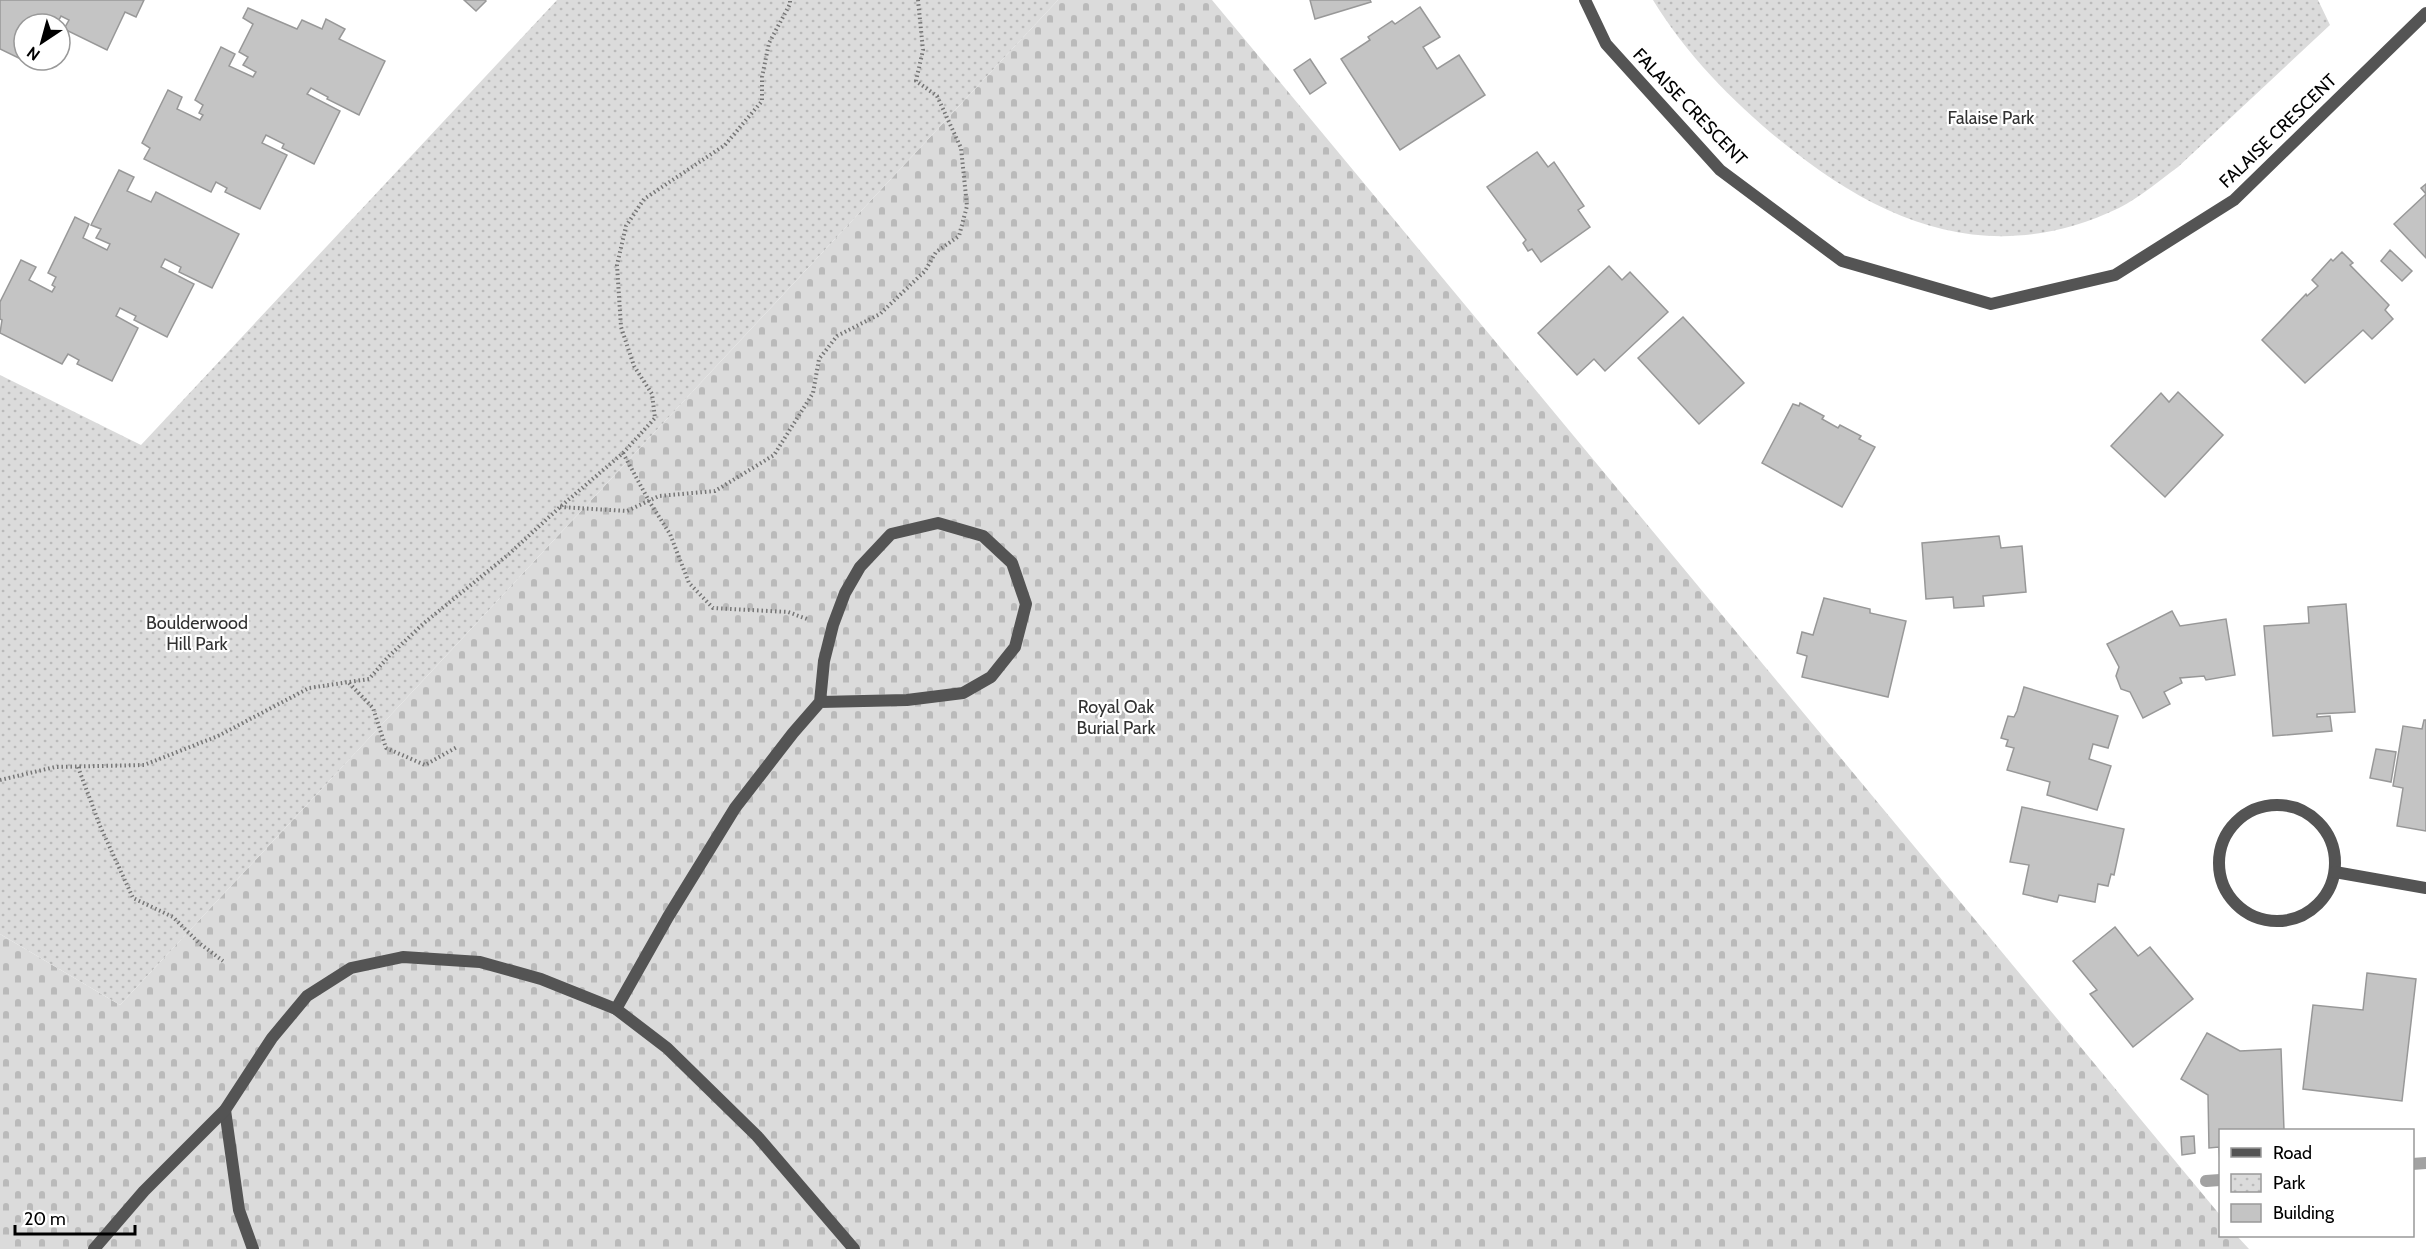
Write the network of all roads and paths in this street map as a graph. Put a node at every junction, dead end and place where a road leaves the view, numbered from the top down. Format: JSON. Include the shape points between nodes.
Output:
{"nodes":[{"id":1,"x":790,"y":0,"type":"edge"},
{"id":2,"x":918,"y":0,"type":"edge"},
{"id":3,"x":1585,"y":0,"type":"edge"},
{"id":4,"x":2426,"y":14,"type":"edge"},
{"id":5,"x":623,"y":453,"type":"junction"},
{"id":6,"x":648,"y":501,"type":"junction"},
{"id":7,"x":560,"y":507,"type":"junction"},
{"id":8,"x":834,"y":624,"type":"junction"},
{"id":9,"x":348,"y":682,"type":"junction"},
{"id":10,"x":820,"y":702,"type":"junction"},
{"id":11,"x":457,"y":747,"type":"dead end"},
{"id":12,"x":78,"y":767,"type":"junction"},
{"id":13,"x":0,"y":780,"type":"edge"},
{"id":14,"x":2335,"y":872,"type":"junction"},
{"id":15,"x":2426,"y":888,"type":"edge"},
{"id":16,"x":223,"y":961,"type":"dead end"},
{"id":17,"x":616,"y":1009,"type":"junction"},
{"id":18,"x":225,"y":1110,"type":"junction"},
{"id":19,"x":94,"y":1249,"type":"edge"},
{"id":20,"x":254,"y":1249,"type":"edge"},
{"id":21,"x":854,"y":1249,"type":"edge"}],
"edges":[{"from":1,"to":5,"type":"path","via":[[769,43],[762,101],[725,145],[644,199],[626,226],[617,265],[621,327],[634,366],[652,394],[655,418]]},
{"from":2,"to":6,"type":"path","via":[[923,50],[916,81],[937,96],[961,148],[967,206],[959,236],[936,252],[925,271],[880,314],[837,336],[819,359],[813,393],[774,455],[715,491],[659,496]]},
{"from":3,"to":4,"type":"street","name":"FALAISE CRESCENT","via":[[1606,44],[1720,170],[1842,261],[1991,304],[2115,275],[2234,200]]},
{"from":5,"to":6,"type":"path"},
{"from":5,"to":7,"type":"path"},
{"from":6,"to":7,"type":"path","via":[[627,511]]},
{"from":6,"to":8,"type":"path","via":[[670,534],[689,583],[713,608],[788,612]]},
{"from":7,"to":9,"type":"path","via":[[424,622],[369,678]]},
{"from":8,"to":10,"type":"street","via":[[824,661]]},
{"from":8,"to":10,"type":"street","via":[[860,567],[891,534],[938,523],[983,536],[1012,563],[1026,604],[1015,647],[991,677],[963,693],[908,700]]},
{"from":9,"to":11,"type":"path","via":[[373,708],[386,748],[425,765]]},
{"from":9,"to":12,"type":"path","via":[[309,688],[218,736],[144,765]]},
{"from":10,"to":17,"type":"street","via":[[735,808]]},
{"from":12,"to":13,"type":"path","via":[[56,767]]},
{"from":12,"to":16,"type":"path","via":[[133,898],[173,917]]},
{"from":14,"to":14,"type":"street","via":[[2333,846],[2320,823],[2298,808],[2272,805],[2247,812],[2228,830],[2218,855],[2220,880],[2234,903],[2256,918],[2273,921],[2307,914],[2326,897]]},
{"from":14,"to":15,"type":"street"},
{"from":17,"to":18,"type":"street","via":[[541,979],[480,962],[403,957],[351,968],[307,996],[272,1038]]},
{"from":17,"to":21,"type":"street","via":[[667,1048],[757,1136]]},
{"from":18,"to":19,"type":"street","via":[[144,1191]]},
{"from":18,"to":20,"type":"street","via":[[239,1210]]}]}
